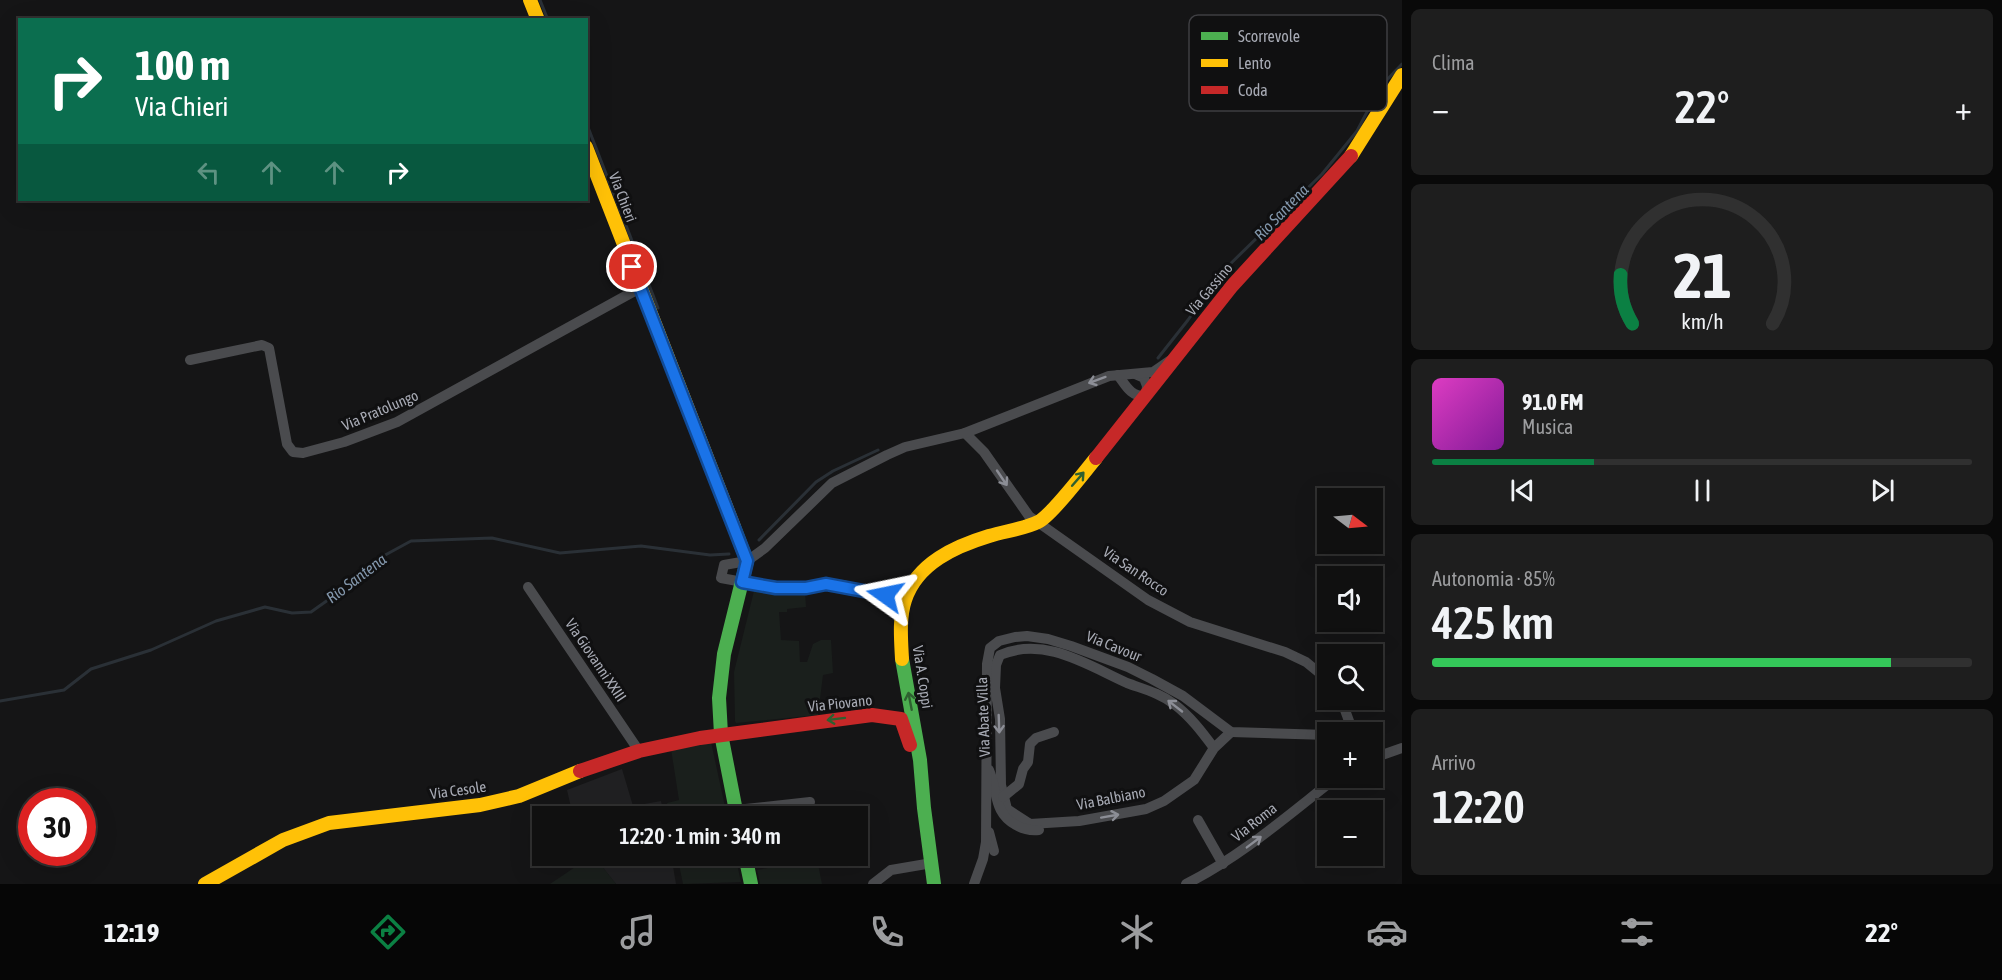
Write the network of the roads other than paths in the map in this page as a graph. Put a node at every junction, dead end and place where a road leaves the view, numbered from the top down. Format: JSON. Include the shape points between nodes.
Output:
{"nodes":[{"id":1,"x":530,"y":0,"type":"edge"},
{"id":2,"x":537,"y":18,"type":"edge"},
{"id":3,"x":1402,"y":75,"type":"edge"},
{"id":4,"x":1387,"y":99,"type":"edge"},
{"id":5,"x":1379,"y":111,"type":"edge"},
{"id":6,"x":588,"y":152,"type":"edge"},
{"id":7,"x":640,"y":288,"type":"junction"},
{"id":8,"x":190,"y":360,"type":"dead end"},
{"id":9,"x":1172,"y":360,"type":"junction"},
{"id":10,"x":1135,"y":374,"type":"junction"},
{"id":11,"x":1118,"y":375,"type":"junction"},
{"id":12,"x":1146,"y":396,"type":"junction"},
{"id":13,"x":965,"y":433,"type":"junction"},
{"id":14,"x":1039,"y":522,"type":"junction"},
{"id":15,"x":747,"y":561,"type":"junction"},
{"id":16,"x":742,"y":582,"type":"junction"},
{"id":17,"x":528,"y":587,"type":"dead end"},
{"id":18,"x":885,"y":595,"type":"dead end"},
{"id":19,"x":1317,"y":672,"type":"edge"},
{"id":20,"x":1054,"y":732,"type":"dead end"},
{"id":21,"x":1231,"y":732,"type":"junction"},
{"id":22,"x":721,"y":734,"type":"junction"},
{"id":23,"x":1317,"y":735,"type":"edge"},
{"id":24,"x":1214,"y":748,"type":"junction"},
{"id":25,"x":1402,"y":748,"type":"edge"},
{"id":26,"x":639,"y":751,"type":"junction"},
{"id":27,"x":1383,"y":755,"type":"edge"},
{"id":28,"x":985,"y":762,"type":"junction"},
{"id":29,"x":1323,"y":788,"type":"edge"},
{"id":30,"x":1004,"y":797,"type":"junction"},
{"id":31,"x":810,"y":801,"type":"dead end"},
{"id":32,"x":735,"y":806,"type":"edge"},
{"id":33,"x":779,"y":806,"type":"edge"},
{"id":34,"x":924,"y":814,"type":"junction"},
{"id":35,"x":1198,"y":820,"type":"dead end"},
{"id":36,"x":986,"y":826,"type":"junction"},
{"id":37,"x":1078,"y":828,"type":"dead end"},
{"id":38,"x":994,"y":851,"type":"dead end"},
{"id":39,"x":932,"y":863,"type":"junction"},
{"id":40,"x":1223,"y":864,"type":"junction"},
{"id":41,"x":748,"y":866,"type":"edge"},
{"id":42,"x":205,"y":884,"type":"edge"},
{"id":43,"x":752,"y":884,"type":"edge"},
{"id":44,"x":873,"y":884,"type":"edge"},
{"id":45,"x":934,"y":884,"type":"edge"},
{"id":46,"x":974,"y":884,"type":"edge"},
{"id":47,"x":1186,"y":884,"type":"edge"}],
"edges":[{"from":1,"to":2,"type":"street"},
{"from":3,"to":4,"type":"street","name":"Via Gassino"},
{"from":5,"to":9,"type":"street","name":"Via Gassino","via":[[1351,155],[1232,286]]},
{"from":6,"to":7,"type":"street","name":"Via Chieri"},
{"from":7,"to":8,"type":"street","name":"Via Pratolungo","via":[[397,422],[303,453],[293,452],[287,444],[269,348],[262,345]]},
{"from":7,"to":15,"type":"street","name":"Via Chieri"},
{"from":9,"to":10,"type":"street","via":[[1152,372]]},
{"from":9,"to":12,"type":"street","name":"Via Gassino"},
{"from":10,"to":11,"type":"street"},
{"from":10,"to":12,"type":"street","via":[[1144,378]]},
{"from":11,"to":12,"type":"street","via":[[1131,392]]},
{"from":11,"to":13,"type":"street","one_way":true},
{"from":14,"to":12,"type":"street","name":"Via Gassino","one_way":true},
{"from":13,"to":14,"type":"street","name":"Via San Rocco","one_way":true,"via":[[984,452],[1022,508]]},
{"from":13,"to":15,"type":"street","via":[[905,447],[831,483]]},
{"from":14,"to":19,"type":"street","name":"Via San Rocco","via":[[1172,614],[1285,652]]},
{"from":34,"to":14,"type":"street","name":"Via A. Coppi","one_way":true,"via":[[920,753],[900,632],[904,603],[918,578],[934,561],[962,546]]},
{"from":15,"to":16,"type":"street"},
{"from":15,"to":16,"type":"street","via":[[724,566],[721,578]]},
{"from":16,"to":18,"type":"street","via":[[776,588],[826,584]]},
{"from":16,"to":22,"type":"street","via":[[720,677]]},
{"from":17,"to":26,"type":"street","name":"Via Giovanni XXIII"},
{"from":20,"to":30,"type":"street","via":[[1030,744],[1019,784]]},
{"from":21,"to":23,"type":"street"},
{"from":21,"to":24,"type":"street"},
{"from":21,"to":28,"type":"street","name":"Via Cavour","via":[[1184,696],[1144,675],[1071,645],[1027,636],[999,641],[990,648]]},
{"from":22,"to":26,"type":"street","name":"Via Cesole"},
{"from":22,"to":32,"type":"street"},
{"from":34,"to":22,"type":"street","name":"Via Piovano","one_way":true,"via":[[901,719],[872,715]]},
{"from":30,"to":24,"type":"street","name":"Via Balbiano","one_way":true,"via":[[1007,809],[1030,824],[1079,821],[1146,809],[1194,780]]},
{"from":24,"to":30,"type":"street","name":"Via Abate Villa","one_way":true,"via":[[1200,729],[1162,696],[1076,658],[1019,648],[1000,655],[996,672]]},
{"from":25,"to":27,"type":"street"},
{"from":26,"to":42,"type":"street","name":"Via Cesole","via":[[598,763],[519,796],[452,809],[329,823],[283,840]]},
{"from":28,"to":36,"type":"street","name":"Via Cavour"},
{"from":28,"to":37,"type":"street","name":"Via Cavour","via":[[997,804],[1008,821],[1027,834]]},
{"from":40,"to":29,"type":"street","name":"Via Roma","one_way":true},
{"from":31,"to":33,"type":"street"},
{"from":34,"to":39,"type":"street","name":"Via A. Coppi"},
{"from":35,"to":40,"type":"street"},
{"from":36,"to":38,"type":"street","name":"Via Cavour"},
{"from":36,"to":46,"type":"street","name":"Via Cavour","via":[[985,852]]},
{"from":39,"to":44,"type":"street","via":[[891,870]]},
{"from":39,"to":45,"type":"street","name":"Via A. Coppi"},
{"from":40,"to":47,"type":"street","name":"Via Roma"},
{"from":41,"to":43,"type":"street"}]}
